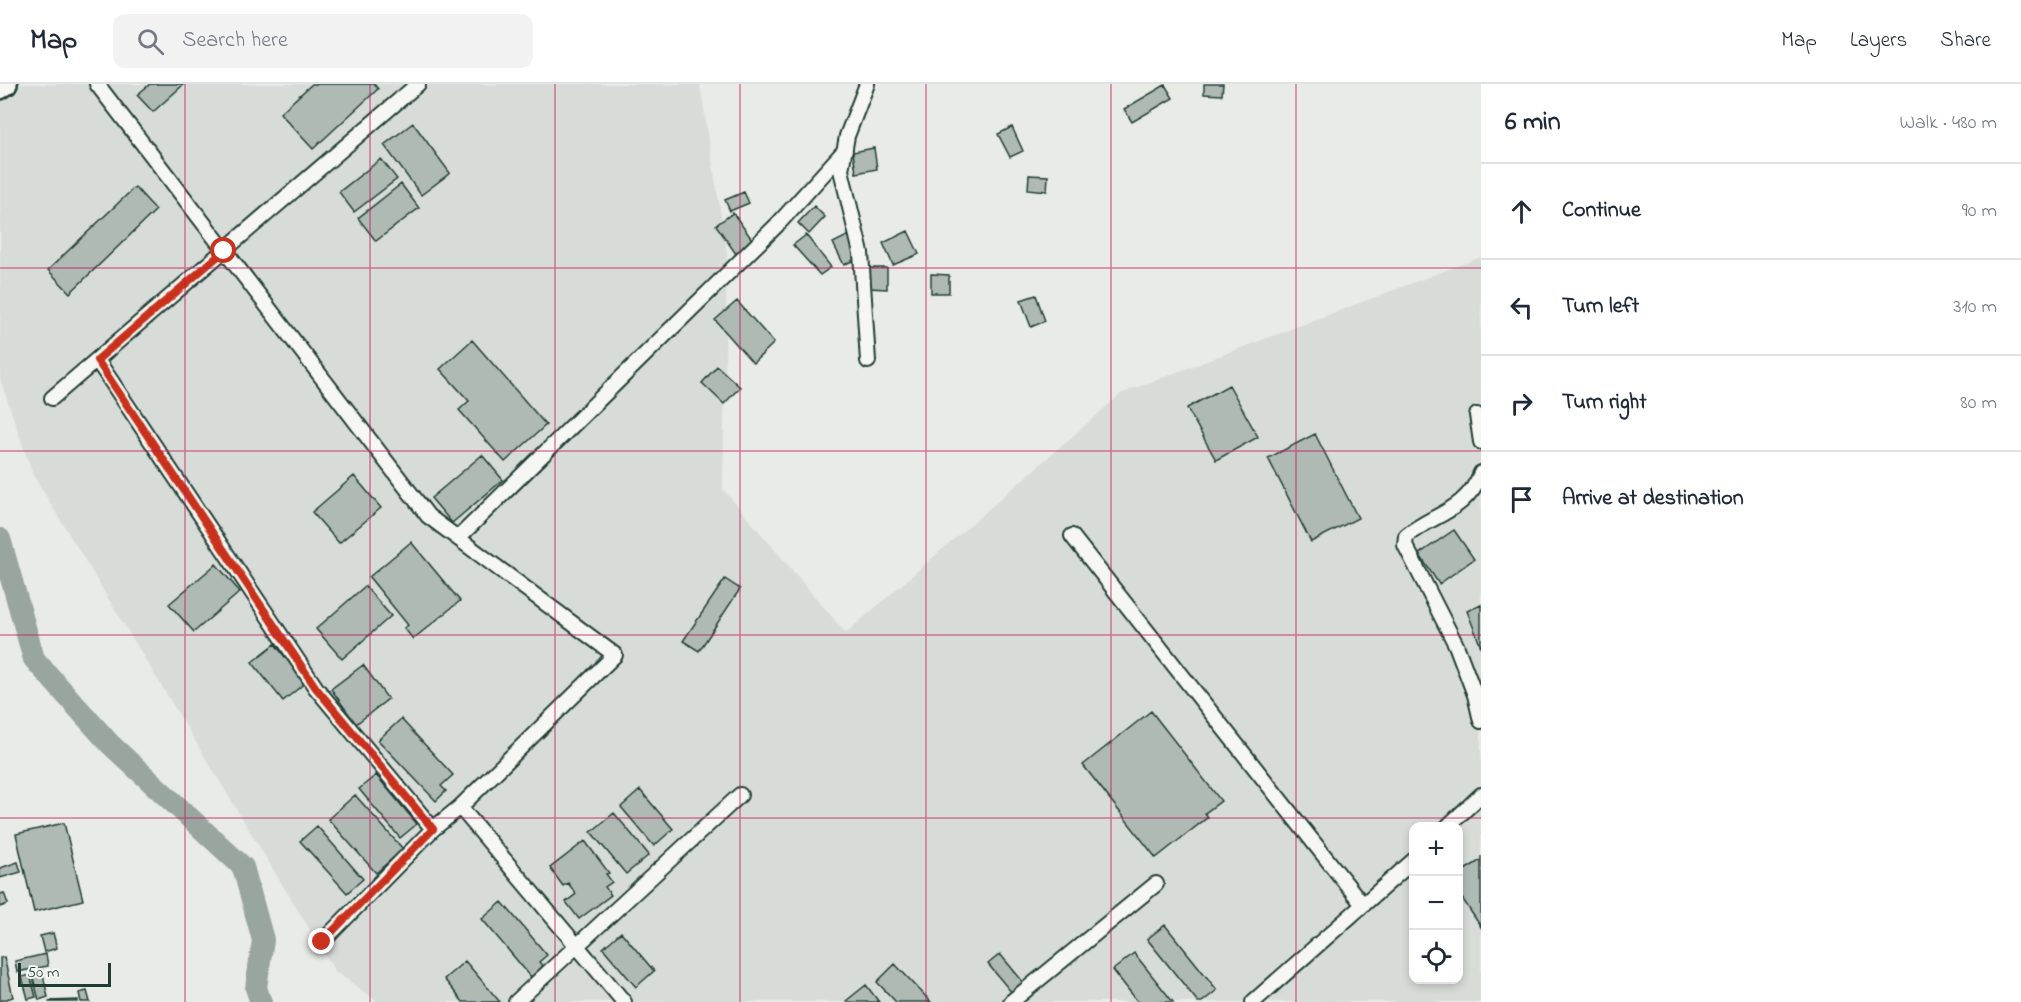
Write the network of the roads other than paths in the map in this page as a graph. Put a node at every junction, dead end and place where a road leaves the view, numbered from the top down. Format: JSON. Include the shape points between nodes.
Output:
{"nodes":[{"id":1,"x":6,"y":84,"type":"edge"},
{"id":2,"x":97,"y":84,"type":"edge"},
{"id":3,"x":867,"y":84,"type":"edge"},
{"id":4,"x":414,"y":85,"type":"edge"},
{"id":5,"x":0,"y":88,"type":"edge"},
{"id":6,"x":845,"y":150,"type":"junction"},
{"id":7,"x":224,"y":251,"type":"junction"},
{"id":8,"x":97,"y":360,"type":"junction"},
{"id":9,"x":868,"y":361,"type":"dead end"},
{"id":10,"x":52,"y":398,"type":"dead end"},
{"id":11,"x":1477,"y":415,"type":"dead end"},
{"id":12,"x":1481,"y":442,"type":"edge"},
{"id":13,"x":1481,"y":472,"type":"edge"},
{"id":14,"x":1072,"y":536,"type":"dead end"},
{"id":15,"x":458,"y":538,"type":"junction"},
{"id":16,"x":1481,"y":721,"type":"edge"},
{"id":17,"x":740,"y":795,"type":"dead end"},
{"id":18,"x":1481,"y":795,"type":"edge"},
{"id":19,"x":460,"y":807,"type":"junction"},
{"id":20,"x":1452,"y":822,"type":"edge"},
{"id":21,"x":433,"y":829,"type":"junction"},
{"id":22,"x":1409,"y":864,"type":"edge"},
{"id":23,"x":1156,"y":884,"type":"dead end"},
{"id":24,"x":1363,"y":905,"type":"junction"},
{"id":25,"x":322,"y":942,"type":"dead end"},
{"id":26,"x":577,"y":946,"type":"junction"},
{"id":27,"x":516,"y":1002,"type":"edge"},
{"id":28,"x":624,"y":1002,"type":"edge"},
{"id":29,"x":1011,"y":1002,"type":"edge"},
{"id":30,"x":1253,"y":1002,"type":"edge"}],
"edges":[{"from":1,"to":5,"type":"main road"},
{"from":2,"to":7,"type":"street"},
{"from":3,"to":6,"type":"street"},
{"from":4,"to":7,"type":"street"},
{"from":6,"to":9,"type":"street","via":[[841,170],[861,253]]},
{"from":6,"to":15,"type":"street","via":[[778,224]]},
{"from":7,"to":8,"type":"street"},
{"from":7,"to":15,"type":"street","via":[[428,516]]},
{"from":8,"to":10,"type":"street"},
{"from":8,"to":21,"type":"street","via":[[316,688]]},
{"from":11,"to":12,"type":"street"},
{"from":13,"to":16,"type":"street","via":[[1478,481],[1450,512],[1413,530],[1404,545],[1456,645]]},
{"from":14,"to":24,"type":"street"},
{"from":15,"to":19,"type":"street","via":[[615,655]]},
{"from":17,"to":26,"type":"street"},
{"from":18,"to":20,"type":"street"},
{"from":19,"to":21,"type":"street"},
{"from":19,"to":26,"type":"street"},
{"from":21,"to":25,"type":"street"},
{"from":22,"to":24,"type":"street"},
{"from":23,"to":29,"type":"street"},
{"from":24,"to":30,"type":"street"},
{"from":26,"to":27,"type":"street"},
{"from":26,"to":28,"type":"street"}]}
